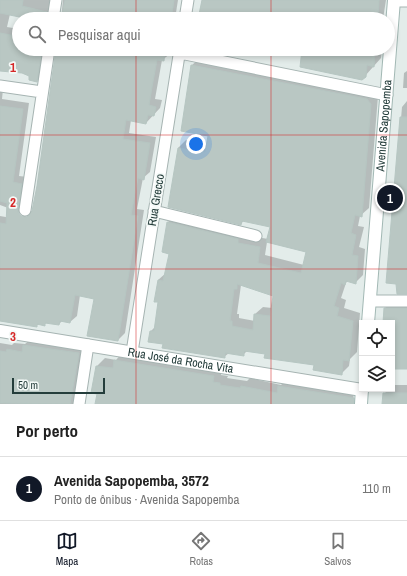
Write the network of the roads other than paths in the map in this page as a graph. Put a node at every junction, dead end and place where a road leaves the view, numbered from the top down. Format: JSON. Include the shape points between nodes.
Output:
{"nodes":[{"id":1,"x":56,"y":0,"type":"edge"},
{"id":2,"x":188,"y":0,"type":"edge"},
{"id":3,"x":394,"y":0,"type":"edge"},
{"id":4,"x":407,"y":1,"type":"edge"},
{"id":5,"x":54,"y":12,"type":"edge"},
{"id":6,"x":186,"y":12,"type":"edge"},
{"id":7,"x":393,"y":12,"type":"edge"},
{"id":8,"x":48,"y":56,"type":"edge"},
{"id":9,"x":179,"y":56,"type":"edge"},
{"id":10,"x":204,"y":56,"type":"edge"},
{"id":11,"x":390,"y":56,"type":"edge"},
{"id":12,"x":0,"y":86,"type":"edge"},
{"id":13,"x":42,"y":92,"type":"junction"},
{"id":14,"x":387,"y":95,"type":"junction"},
{"id":15,"x":25,"y":210,"type":"dead end"},
{"id":16,"x":154,"y":211,"type":"junction"},
{"id":17,"x":256,"y":236,"type":"dead end"},
{"id":18,"x":370,"y":301,"type":"junction"},
{"id":19,"x":407,"y":301,"type":"edge"},
{"id":20,"x":368,"y":320,"type":"edge"},
{"id":21,"x":0,"y":331,"type":"edge"},
{"id":22,"x":88,"y":345,"type":"junction"},
{"id":23,"x":132,"y":352,"type":"junction"},
{"id":24,"x":359,"y":389,"type":"edge"},
{"id":25,"x":362,"y":392,"type":"edge"},
{"id":26,"x":79,"y":404,"type":"edge"},
{"id":27,"x":361,"y":404,"type":"edge"}],
"edges":[{"from":1,"to":5,"type":"street"},
{"from":2,"to":6,"type":"street"},
{"from":3,"to":4,"type":"street"},
{"from":3,"to":7,"type":"street","name":"Avenida Sapopemba"},
{"from":8,"to":13,"type":"street"},
{"from":9,"to":16,"type":"street","name":"Rua Grecco"},
{"from":10,"to":14,"type":"street"},
{"from":11,"to":14,"type":"street","name":"Avenida Sapopemba"},
{"from":12,"to":13,"type":"street"},
{"from":13,"to":15,"type":"street"},
{"from":14,"to":18,"type":"street","name":"Avenida Sapopemba"},
{"from":16,"to":17,"type":"street"},
{"from":16,"to":23,"type":"street","name":"Rua Grecco"},
{"from":18,"to":19,"type":"street"},
{"from":18,"to":20,"type":"street","name":"Avenida Sapopemba"},
{"from":21,"to":22,"type":"street","name":"Rua José da Rocha Vita"},
{"from":22,"to":23,"type":"street","name":"Rua José da Rocha Vita"},
{"from":22,"to":26,"type":"street"},
{"from":23,"to":24,"type":"street","name":"Rua José da Rocha Vita"},
{"from":25,"to":27,"type":"street"}]}
